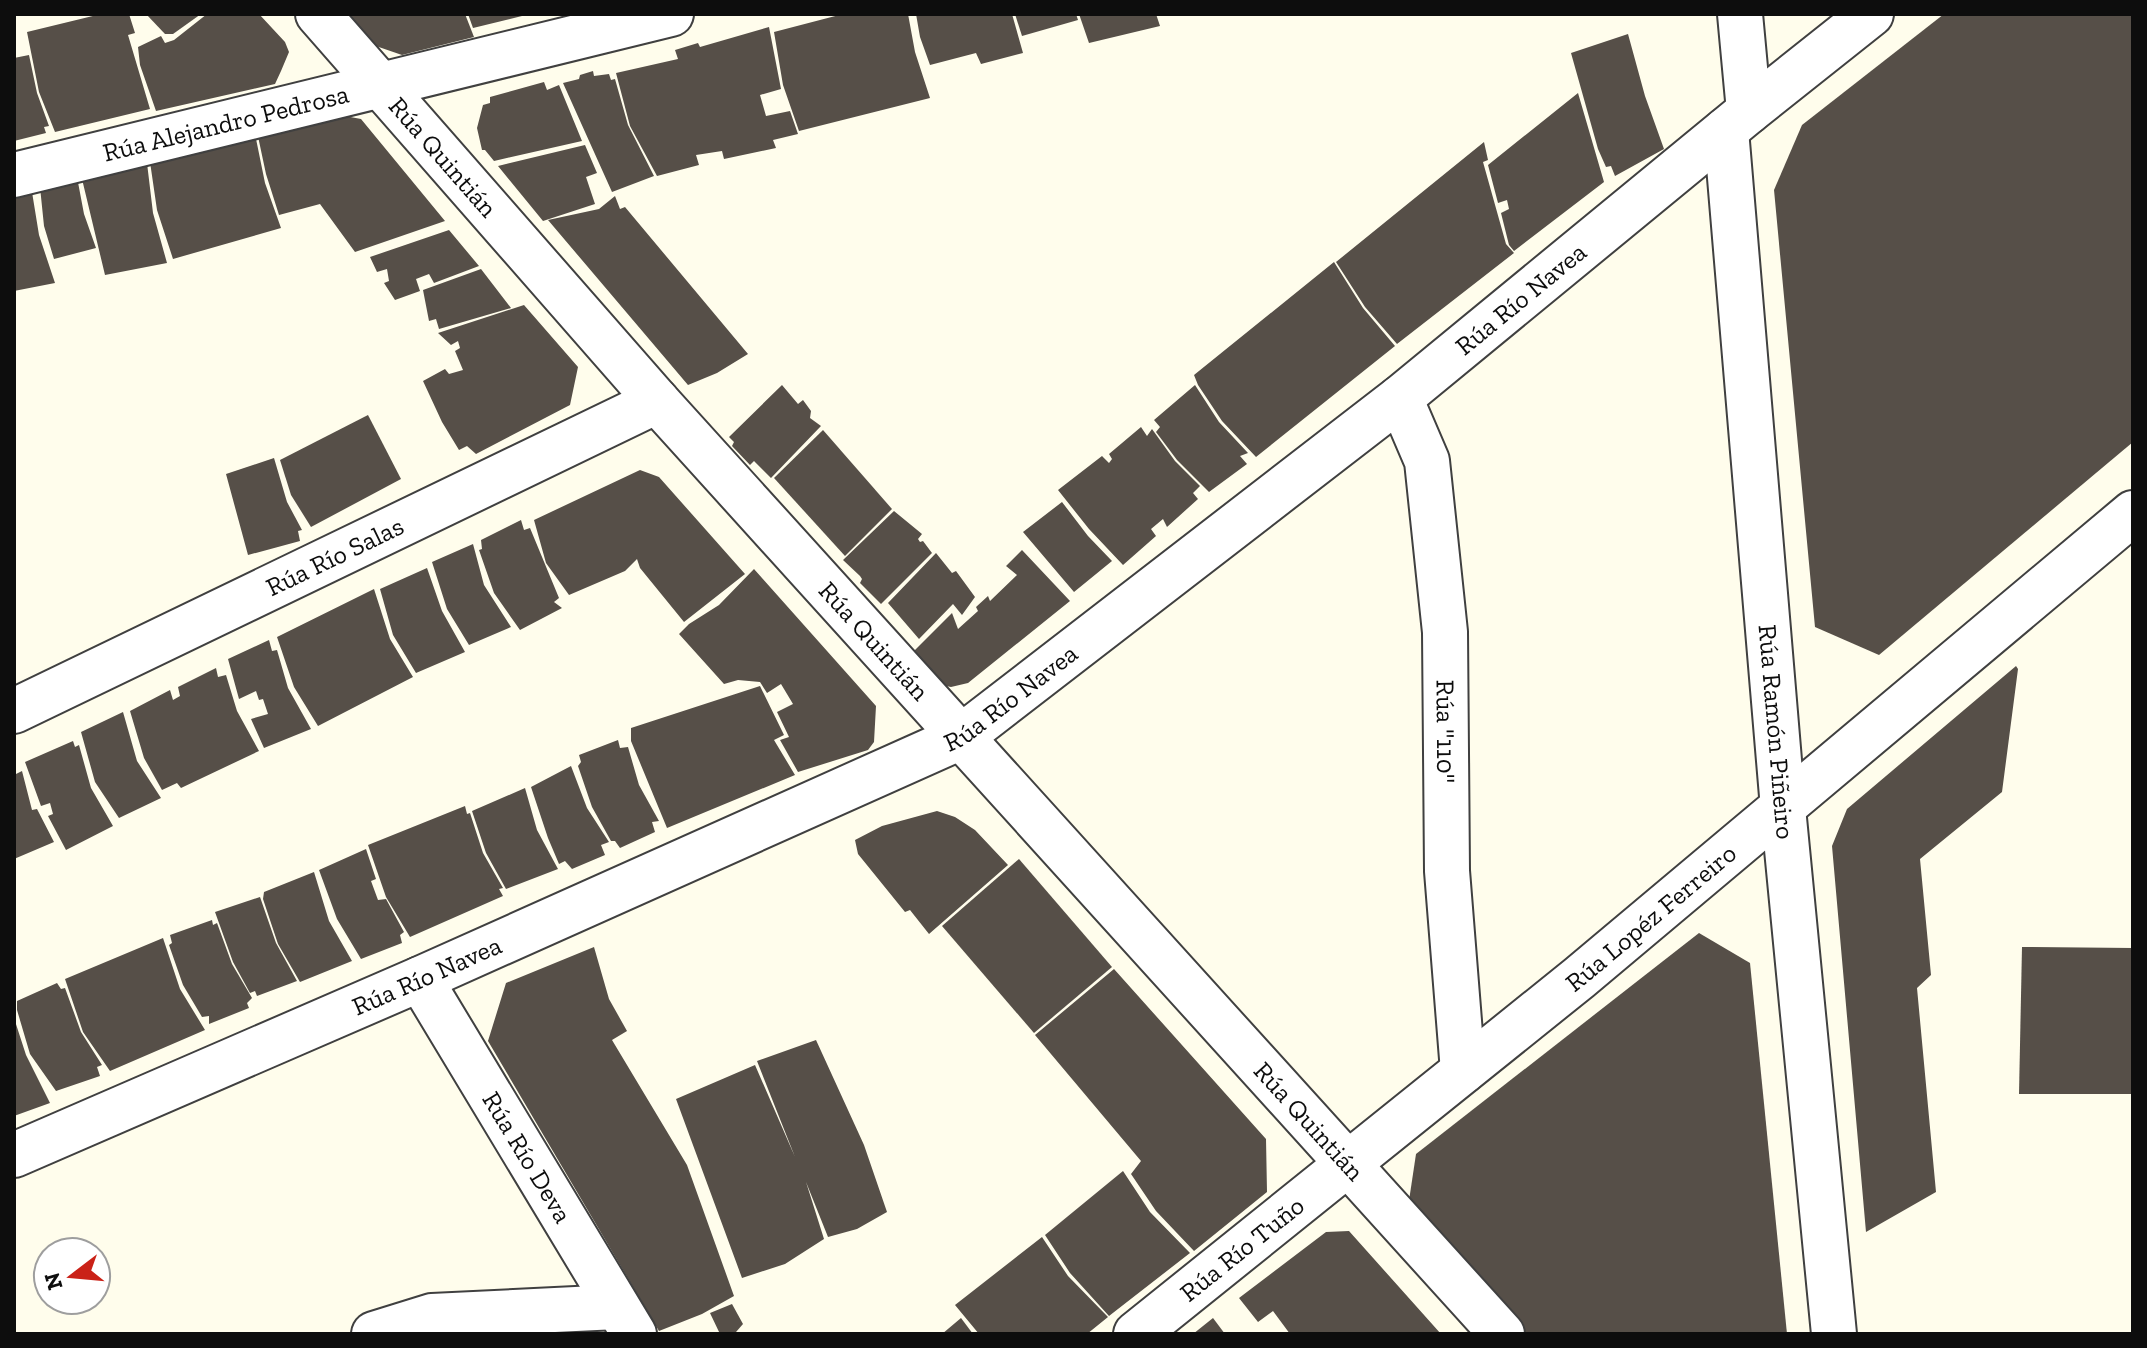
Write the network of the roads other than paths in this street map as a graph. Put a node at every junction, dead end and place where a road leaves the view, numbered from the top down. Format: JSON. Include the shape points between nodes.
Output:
{"nodes":[{"id":1,"x":318,"y":14,"type":"edge"},
{"id":2,"x":671,"y":14,"type":"edge"},
{"id":3,"x":1740,"y":14,"type":"edge"},
{"id":4,"x":1871,"y":14,"type":"edge"},
{"id":5,"x":380,"y":86,"type":"junction"},
{"id":6,"x":1737,"y":120,"type":"junction"},
{"id":7,"x":14,"y":175,"type":"edge"},
{"id":8,"x":1400,"y":398,"type":"junction"},
{"id":9,"x":657,"y":401,"type":"junction"},
{"id":10,"x":2133,"y":513,"type":"edge"},
{"id":11,"x":14,"y":711,"type":"edge"},
{"id":12,"x":961,"y":737,"type":"junction"},
{"id":13,"x":1783,"y":808,"type":"junction"},
{"id":14,"x":420,"y":979,"type":"junction"},
{"id":15,"x":1463,"y":1071,"type":"junction"},
{"id":16,"x":14,"y":1155,"type":"edge"},
{"id":17,"x":1349,"y":1162,"type":"junction"},
{"id":18,"x":626,"y":1320,"type":"edge"},
{"id":19,"x":374,"y":1334,"type":"edge"},
{"id":20,"x":1136,"y":1334,"type":"edge"},
{"id":21,"x":1502,"y":1334,"type":"edge"},
{"id":22,"x":1834,"y":1334,"type":"edge"}],
"edges":[{"from":1,"to":5,"type":"street","name":"Rúa Quintián"},
{"from":2,"to":5,"type":"street","name":"Rúa Alejandro Pedrosa"},
{"from":3,"to":6,"type":"street","name":"Rúa Ramón Piñeiro"},
{"from":4,"to":6,"type":"street","name":"Rúa Río Navea"},
{"from":5,"to":7,"type":"street","name":"Rúa Alejandro Pedrosa"},
{"from":5,"to":9,"type":"street","name":"Rúa Quintián"},
{"from":6,"to":8,"type":"street","name":"Rúa Río Navea"},
{"from":6,"to":13,"type":"street","name":"Rúa Ramón Piñeiro"},
{"from":8,"to":12,"type":"street","name":"Rúa Río Navea"},
{"from":8,"to":15,"type":"street","name":"Rúa \"110\"","via":[[1427,461],[1445,632],[1447,871]]},
{"from":9,"to":11,"type":"street","name":"Rúa Río Salas"},
{"from":9,"to":12,"type":"street","name":"Rúa Quintián"},
{"from":10,"to":13,"type":"street","name":"Rúa Lopéz Ferreiro"},
{"from":12,"to":14,"type":"street","name":"Rúa Río Navea"},
{"from":12,"to":17,"type":"street","name":"Rúa Quintián"},
{"from":13,"to":15,"type":"street","name":"Rúa Lopéz Ferreiro"},
{"from":13,"to":22,"type":"street","name":"Rúa Ramón Piñeiro"},
{"from":14,"to":16,"type":"street","name":"Rúa Río Navea"},
{"from":14,"to":18,"type":"street","name":"Rúa Río Deva"},
{"from":15,"to":17,"type":"street","name":"Rúa Lopéz Ferreiro"},
{"from":17,"to":20,"type":"street","name":"Rúa Río Tuño"},
{"from":17,"to":21,"type":"street","name":"Rúa Quintián"},
{"from":18,"to":19,"type":"street","via":[[432,1316]]}]}
